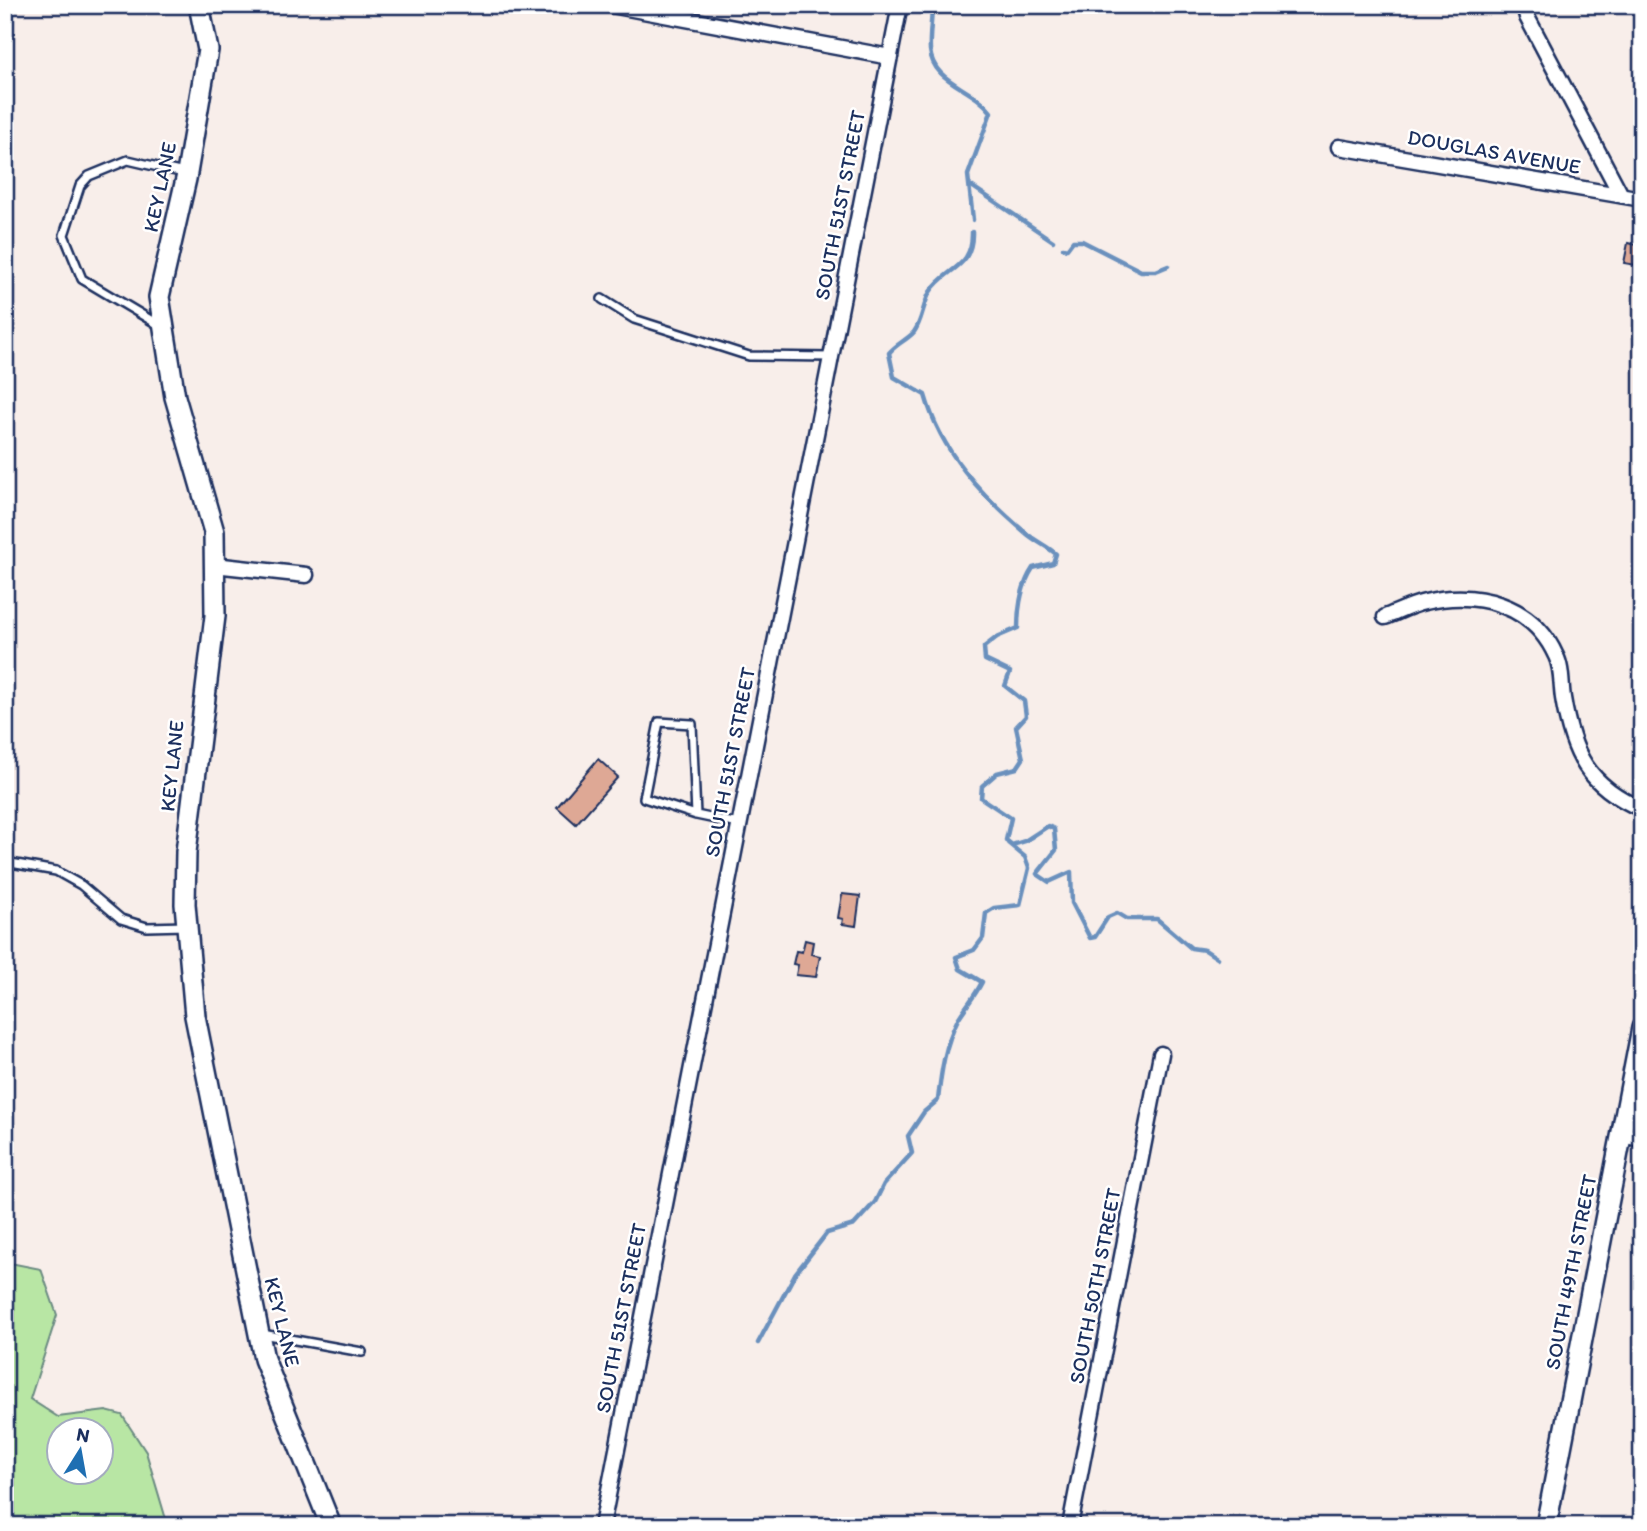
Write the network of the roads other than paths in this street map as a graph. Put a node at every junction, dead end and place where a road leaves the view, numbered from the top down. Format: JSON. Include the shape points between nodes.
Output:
{"nodes":[{"id":1,"x":199,"y":5,"type":"edge"},
{"id":2,"x":611,"y":5,"type":"edge"},
{"id":3,"x":900,"y":5,"type":"edge"},
{"id":4,"x":1524,"y":5,"type":"edge"},
{"id":5,"x":890,"y":57,"type":"junction"},
{"id":6,"x":1339,"y":147,"type":"dead end"},
{"id":7,"x":187,"y":173,"type":"junction"},
{"id":8,"x":1621,"y":195,"type":"junction"},
{"id":9,"x":1642,"y":199,"type":"edge"},
{"id":10,"x":602,"y":299,"type":"dead end"},
{"id":11,"x":165,"y":330,"type":"junction"},
{"id":12,"x":831,"y":357,"type":"junction"},
{"id":13,"x":214,"y":565,"type":"junction"},
{"id":14,"x":306,"y":575,"type":"dead end"},
{"id":15,"x":1385,"y":617,"type":"dead end"},
{"id":16,"x":1642,"y":808,"type":"edge"},
{"id":17,"x":696,"y":815,"type":"junction"},
{"id":18,"x":740,"y":825,"type":"junction"},
{"id":19,"x":5,"y":862,"type":"edge"},
{"id":20,"x":187,"y":926,"type":"junction"},
{"id":21,"x":1642,"y":1028,"type":"edge"},
{"id":22,"x":1161,"y":1054,"type":"dead end"},
{"id":23,"x":1621,"y":1135,"type":"junction"},
{"id":24,"x":1642,"y":1139,"type":"edge"},
{"id":25,"x":258,"y":1333,"type":"junction"},
{"id":26,"x":362,"y":1352,"type":"dead end"},
{"id":27,"x":331,"y":1526,"type":"edge"},
{"id":28,"x":602,"y":1526,"type":"edge"},
{"id":29,"x":1070,"y":1526,"type":"edge"},
{"id":30,"x":1546,"y":1526,"type":"edge"}],
"edges":[{"from":1,"to":7,"type":"street","name":"KEY LANE","via":[[208,50]]},
{"from":2,"to":5,"type":"street"},
{"from":3,"to":5,"type":"street","name":"SOUTH 51ST STREET"},
{"from":4,"to":8,"type":"street"},
{"from":5,"to":12,"type":"street","name":"SOUTH 51ST STREET"},
{"from":6,"to":8,"type":"street","name":"DOUGLAS AVENUE"},
{"from":7,"to":11,"type":"street","name":"KEY LANE","via":[[159,296]]},
{"from":7,"to":11,"type":"lane","via":[[128,160],[89,176],[80,186],[64,235],[82,279]]},
{"from":8,"to":9,"type":"street","name":"DOUGLAS AVENUE"},
{"from":10,"to":12,"type":"lane","via":[[634,320],[749,356]]},
{"from":11,"to":13,"type":"street","name":"KEY LANE","via":[[174,397],[214,532]]},
{"from":12,"to":18,"type":"street","name":"SOUTH 51ST STREET"},
{"from":13,"to":14,"type":"street"},
{"from":13,"to":20,"type":"street","name":"KEY LANE","via":[[215,616],[186,852]]},
{"from":15,"to":16,"type":"street","via":[[1425,602],[1461,599],[1502,603],[1532,619],[1557,657],[1572,741],[1587,769],[1602,788]]},
{"from":17,"to":17,"type":"lane","via":[[644,798],[659,722],[692,724]]},
{"from":17,"to":18,"type":"lane"},
{"from":18,"to":28,"type":"street","name":"SOUTH 51ST STREET"},
{"from":19,"to":20,"type":"lane","via":[[56,871],[81,885],[121,919],[147,927]]},
{"from":20,"to":25,"type":"street","name":"KEY LANE","via":[[194,1016]]},
{"from":21,"to":23,"type":"street","name":"SOUTH 49TH STREET"},
{"from":22,"to":29,"type":"street","name":"SOUTH 50TH STREET"},
{"from":23,"to":24,"type":"street"},
{"from":23,"to":30,"type":"street","name":"SOUTH 49TH STREET"},
{"from":25,"to":26,"type":"lane"},
{"from":25,"to":27,"type":"street","name":"KEY LANE","via":[[264,1359]]}]}
